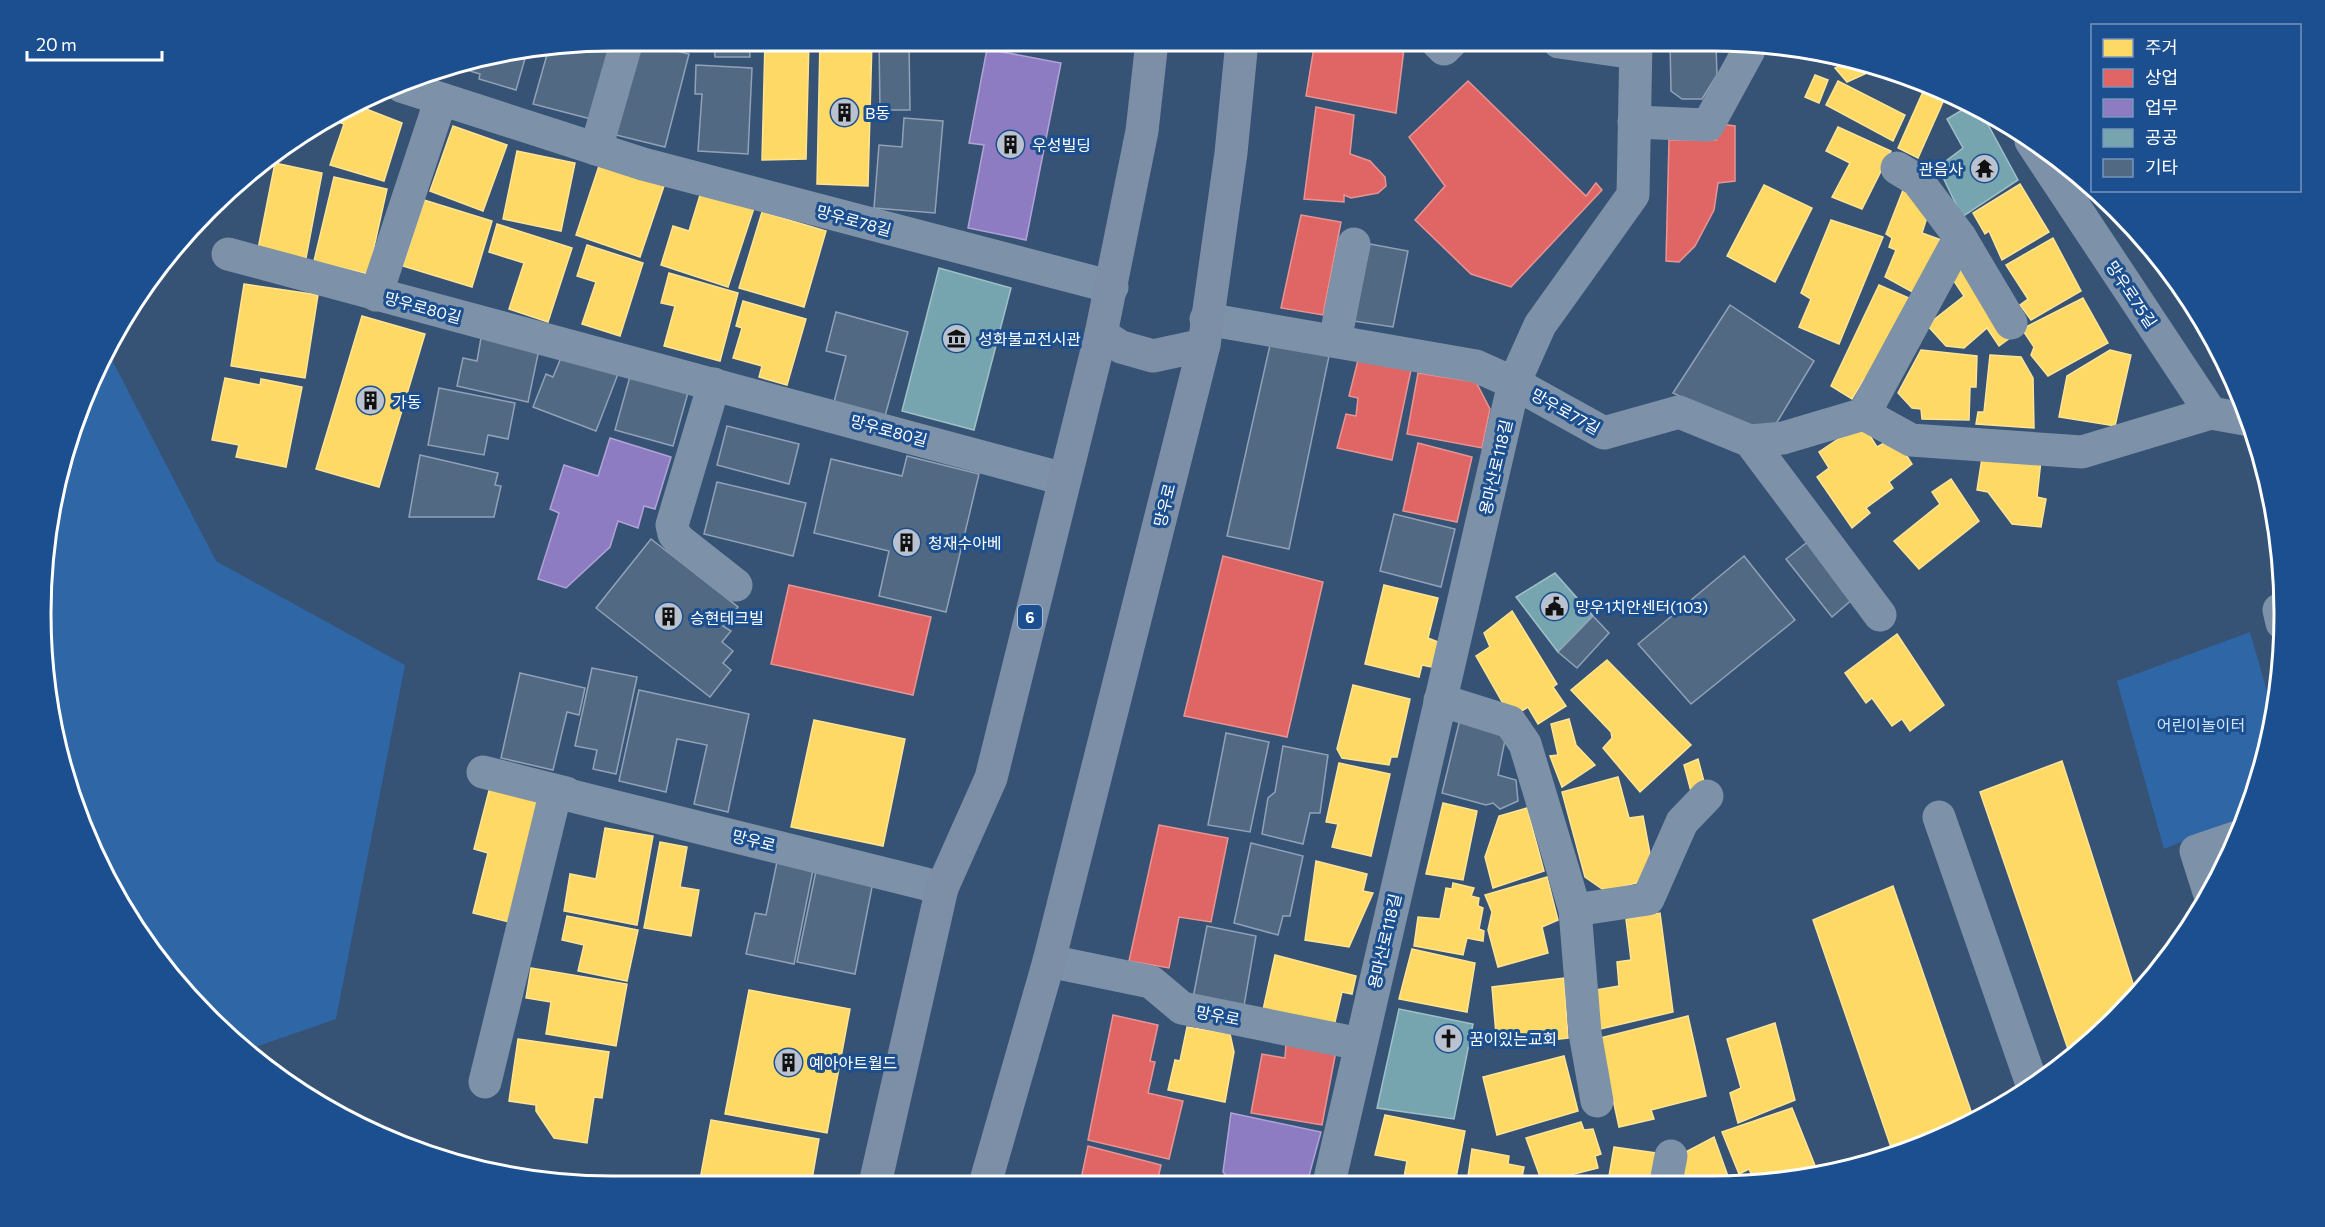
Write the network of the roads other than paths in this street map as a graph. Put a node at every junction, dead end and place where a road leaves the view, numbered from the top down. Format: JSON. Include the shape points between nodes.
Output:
{"nodes":[{"id":1,"x":624,"y":51,"type":"edge"},
{"id":2,"x":1151,"y":51,"type":"edge"},
{"id":3,"x":1241,"y":51,"type":"edge"},
{"id":4,"x":1636,"y":51,"type":"edge"},
{"id":5,"x":1748,"y":52,"type":"edge"},
{"id":6,"x":411,"y":89,"type":"edge"},
{"id":7,"x":441,"y":99,"type":"junction"},
{"id":8,"x":1634,"y":122,"type":"junction"},
{"id":9,"x":596,"y":149,"type":"junction"},
{"id":10,"x":2043,"y":159,"type":"edge"},
{"id":11,"x":1897,"y":168,"type":"dead end"},
{"id":12,"x":1960,"y":237,"type":"junction"},
{"id":13,"x":1354,"y":244,"type":"dead end"},
{"id":14,"x":228,"y":254,"type":"dead end"},
{"id":15,"x":1112,"y":288,"type":"junction"},
{"id":16,"x":376,"y":295,"type":"junction"},
{"id":17,"x":2011,"y":323,"type":"dead end"},
{"id":18,"x":1205,"y":332,"type":"junction"},
{"id":19,"x":1101,"y":334,"type":"junction"},
{"id":20,"x":1335,"y":341,"type":"junction"},
{"id":21,"x":1514,"y":382,"type":"junction"},
{"id":22,"x":714,"y":384,"type":"junction"},
{"id":23,"x":2211,"y":413,"type":"junction"},
{"id":24,"x":1864,"y":414,"type":"junction"},
{"id":25,"x":2238,"y":418,"type":"edge"},
{"id":26,"x":1750,"y":441,"type":"junction"},
{"id":27,"x":1064,"y":479,"type":"junction"},
{"id":28,"x":736,"y":585,"type":"dead end"},
{"id":29,"x":1880,"y":615,"type":"dead end"},
{"id":30,"x":1440,"y":700,"type":"junction"},
{"id":31,"x":483,"y":772,"type":"dead end"},
{"id":32,"x":566,"y":793,"type":"junction"},
{"id":33,"x":1707,"y":796,"type":"dead end"},
{"id":34,"x":1939,"y":817,"type":"dead end"},
{"id":35,"x":2226,"y":841,"type":"edge"},
{"id":36,"x":2206,"y":882,"type":"edge"},
{"id":37,"x":942,"y":888,"type":"junction"},
{"id":38,"x":1575,"y":910,"type":"junction"},
{"id":39,"x":1049,"y":961,"type":"junction"},
{"id":40,"x":1360,"y":1044,"type":"junction"},
{"id":41,"x":2030,"y":1077,"type":"edge"},
{"id":42,"x":485,"y":1082,"type":"dead end"},
{"id":43,"x":1597,"y":1101,"type":"dead end"},
{"id":44,"x":877,"y":1176,"type":"edge"},
{"id":45,"x":987,"y":1176,"type":"edge"},
{"id":46,"x":1331,"y":1176,"type":"edge"}],
"edges":[{"from":1,"to":9,"type":"street"},
{"from":2,"to":15,"type":"main road","number":"6","via":[[1142,131]]},
{"from":3,"to":18,"type":"main road","name":"망우로","via":[[1231,153]]},
{"from":4,"to":8,"type":"street","name":"용마산로118길"},
{"from":5,"to":8,"type":"street","via":[[1708,125]]},
{"from":6,"to":7,"type":"street","name":"망우로78길"},
{"from":7,"to":9,"type":"street","name":"망우로78길"},
{"from":7,"to":16,"type":"street"},
{"from":8,"to":21,"type":"street","name":"용마산로118길","via":[[1633,195],[1540,325]]},
{"from":9,"to":15,"type":"street","name":"망우로78길"},
{"from":10,"to":23,"type":"street","name":"망우로75길"},
{"from":11,"to":12,"type":"street","via":[[1917,180]]},
{"from":12,"to":17,"type":"street"},
{"from":12,"to":24,"type":"street"},
{"from":13,"to":20,"type":"street"},
{"from":14,"to":16,"type":"street","name":"망우로80길"},
{"from":15,"to":19,"type":"main road","number":"6"},
{"from":16,"to":22,"type":"street","name":"망우로80길"},
{"from":18,"to":19,"type":"main road","via":[[1153,356],[1121,347]]},
{"from":18,"to":20,"type":"street","name":"망우로77길"},
{"from":18,"to":39,"type":"main road","name":"망우로"},
{"from":19,"to":27,"type":"main road","number":"6"},
{"from":20,"to":21,"type":"street","name":"망우로77길","via":[[1476,366]]},
{"from":21,"to":26,"type":"street","name":"망우로77길","via":[[1604,433],[1679,412]]},
{"from":21,"to":30,"type":"street","name":"용마산로118길"},
{"from":22,"to":27,"type":"street","name":"망우로80길"},
{"from":22,"to":28,"type":"street","via":[[672,525],[680,541]]},
{"from":23,"to":24,"type":"street","via":[[2082,453],[1911,440]]},
{"from":23,"to":25,"type":"street"},
{"from":24,"to":26,"type":"street","name":"망우로77길","via":[[1783,438]]},
{"from":26,"to":29,"type":"street"},
{"from":27,"to":37,"type":"main road","number":"6","via":[[991,778]]},
{"from":30,"to":38,"type":"street","via":[[1510,722],[1525,744]]},
{"from":30,"to":40,"type":"street","name":"용마산로118길"},
{"from":31,"to":32,"type":"street","name":"망우로"},
{"from":32,"to":37,"type":"street","name":"망우로"},
{"from":32,"to":42,"type":"street","via":[[560,793],[553,802]]},
{"from":33,"to":38,"type":"street","via":[[1682,822],[1648,899]]},
{"from":34,"to":41,"type":"street"},
{"from":35,"to":36,"type":"street","via":[[2196,851]]},
{"from":37,"to":44,"type":"main road","number":"6"},
{"from":38,"to":43,"type":"street","via":[[1585,1034]]},
{"from":39,"to":40,"type":"street","name":"망우로","via":[[1151,982],[1182,1008]]},
{"from":39,"to":45,"type":"main road","name":"망우로"},
{"from":40,"to":46,"type":"street","name":"용마산로118길"}]}
